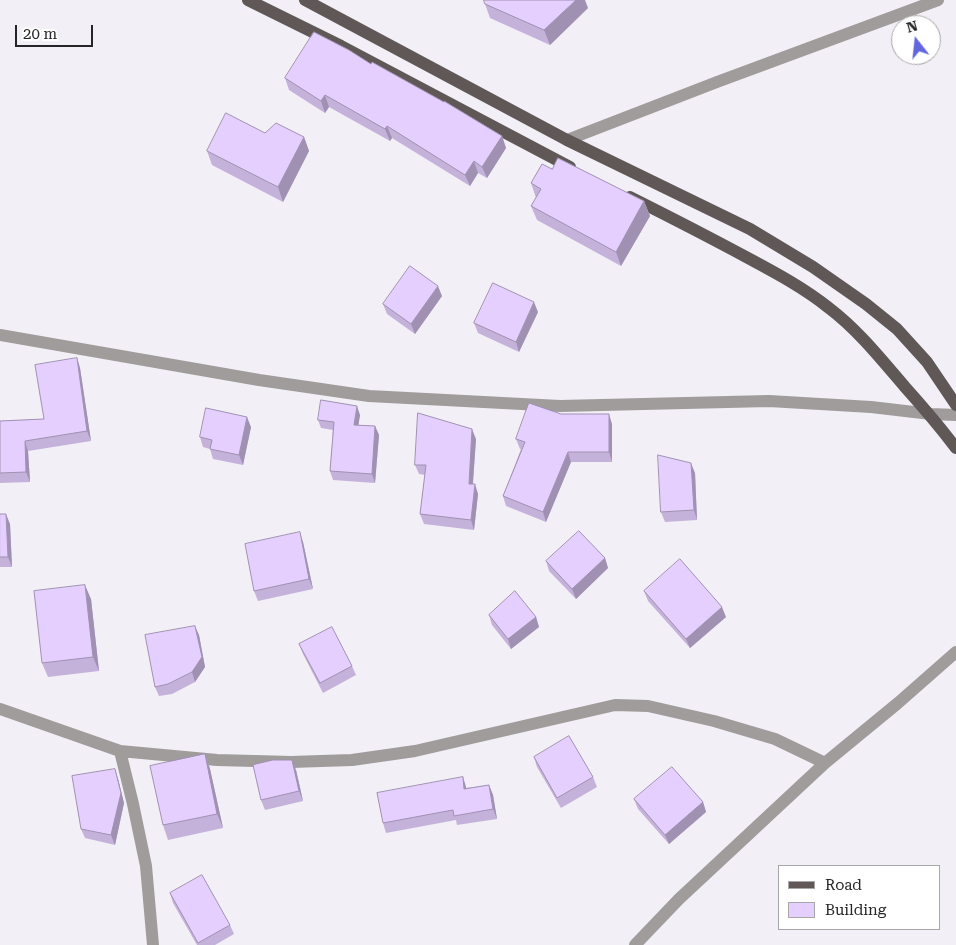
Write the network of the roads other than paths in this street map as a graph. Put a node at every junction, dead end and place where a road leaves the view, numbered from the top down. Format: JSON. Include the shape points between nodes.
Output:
{"nodes":[{"id":1,"x":248,"y":0,"type":"edge"},
{"id":2,"x":305,"y":0,"type":"edge"},
{"id":3,"x":938,"y":0,"type":"edge"},
{"id":4,"x":567,"y":140,"type":"junction"},
{"id":5,"x":578,"y":171,"type":"edge"},
{"id":6,"x":620,"y":192,"type":"edge"},
{"id":7,"x":0,"y":335,"type":"edge"},
{"id":8,"x":956,"y":405,"type":"edge"},
{"id":9,"x":931,"y":414,"type":"junction"},
{"id":10,"x":956,"y":415,"type":"edge"},
{"id":11,"x":956,"y":448,"type":"edge"},
{"id":12,"x":956,"y":652,"type":"edge"},
{"id":13,"x":0,"y":709,"type":"edge"},
{"id":14,"x":120,"y":751,"type":"junction"},
{"id":15,"x":825,"y":763,"type":"junction"},
{"id":16,"x":153,"y":945,"type":"edge"},
{"id":17,"x":635,"y":945,"type":"edge"}],
"edges":[{"from":1,"to":5,"type":"main road","via":[[350,50]]},
{"from":2,"to":4,"type":"main road"},
{"from":3,"to":4,"type":"street"},
{"from":4,"to":8,"type":"main road","via":[[750,230],[813,267],[897,329],[927,362]]},
{"from":6,"to":9,"type":"main road","via":[[755,261],[829,308],[854,329]]},
{"from":7,"to":9,"type":"street","via":[[369,396],[560,406],[769,401]]},
{"from":9,"to":10,"type":"street"},
{"from":9,"to":11,"type":"main road"},
{"from":12,"to":15,"type":"street"},
{"from":13,"to":14,"type":"street"},
{"from":14,"to":15,"type":"street","via":[[217,760],[352,760],[415,751],[631,704],[714,721],[775,739]]},
{"from":14,"to":16,"type":"street","via":[[146,866]]},
{"from":15,"to":17,"type":"street","via":[[679,899]]}]}
